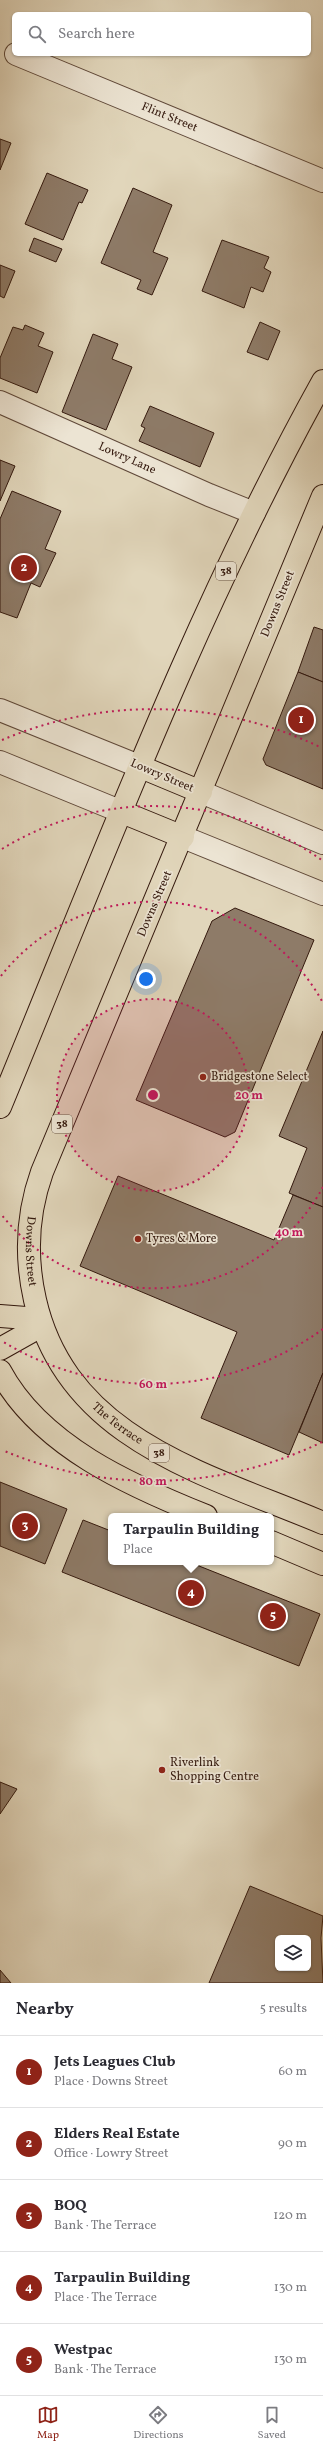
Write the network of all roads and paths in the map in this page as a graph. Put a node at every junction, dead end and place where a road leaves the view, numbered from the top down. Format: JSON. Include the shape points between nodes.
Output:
{"nodes":[{"id":1,"x":0,"y":48,"type":"edge"},
{"id":2,"x":12,"y":53,"type":"edge"},
{"id":3,"x":20,"y":56,"type":"edge"},
{"id":4,"x":323,"y":181,"type":"edge"},
{"id":5,"x":323,"y":381,"type":"edge"},
{"id":6,"x":0,"y":402,"type":"edge"},
{"id":7,"x":323,"y":496,"type":"edge"},
{"id":8,"x":254,"y":513,"type":"junction"},
{"id":9,"x":0,"y":710,"type":"edge"},
{"id":10,"x":0,"y":762,"type":"edge"},
{"id":11,"x":141,"y":767,"type":"junction"},
{"id":12,"x":201,"y":792,"type":"junction"},
{"id":13,"x":122,"y":812,"type":"junction"},
{"id":14,"x":183,"y":837,"type":"junction"},
{"id":15,"x":323,"y":843,"type":"edge"},
{"id":16,"x":323,"y":894,"type":"edge"},
{"id":17,"x":0,"y":1107,"type":"edge"},
{"id":18,"x":0,"y":1316,"type":"edge"},
{"id":19,"x":40,"y":1323,"type":"junction"},
{"id":20,"x":0,"y":1349,"type":"edge"},
{"id":21,"x":0,"y":1371,"type":"edge"},
{"id":22,"x":199,"y":1513,"type":"edge"},
{"id":23,"x":323,"y":1523,"type":"edge"},
{"id":24,"x":274,"y":1543,"type":"edge"},
{"id":25,"x":323,"y":1564,"type":"edge"}],
"edges":[{"from":1,"to":2,"type":"street","name":"Flint Street"},
{"from":3,"to":4,"type":"street","name":"Flint Street"},
{"from":5,"to":8,"type":"main road","number":"38"},
{"from":6,"to":8,"type":"street","name":"Lowry Lane"},
{"from":7,"to":12,"type":"main road","name":"Downs Street","number":"38"},
{"from":8,"to":11,"type":"main road","number":"38","via":[[167,702]]},
{"from":9,"to":11,"type":"street","name":"Lowry Street"},
{"from":10,"to":13,"type":"street"},
{"from":11,"to":12,"type":"main road","name":"Lowry Street"},
{"from":11,"to":13,"type":"main road","number":"38"},
{"from":12,"to":14,"type":"main road","name":"Downs Street","number":"38"},
{"from":12,"to":15,"type":"street","name":"Lowry Street"},
{"from":13,"to":14,"type":"main road"},
{"from":13,"to":17,"type":"main road","number":"38"},
{"from":14,"to":16,"type":"street"},
{"from":14,"to":19,"type":"main road","name":"Downs Street","number":"38","via":[[36,1188],[28,1251],[29,1273]]},
{"from":18,"to":19,"type":"main road"},
{"from":19,"to":20,"type":"main road"},
{"from":19,"to":23,"type":"main road","name":"The Terrace","number":"38","via":[[55,1355],[80,1389],[109,1419],[136,1440],[169,1458]]},
{"from":21,"to":22,"type":"main road","via":[[43,1424],[78,1454],[112,1474]]},
{"from":24,"to":25,"type":"main road"}]}
